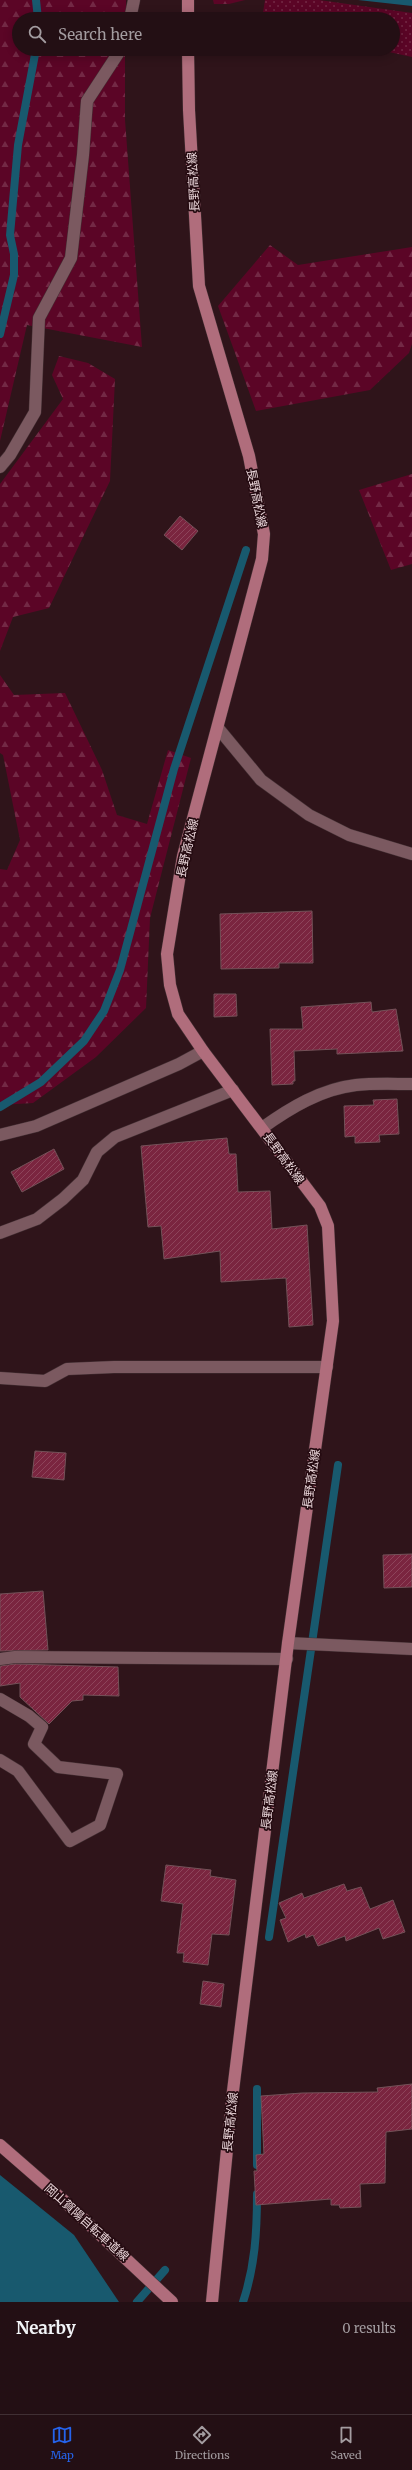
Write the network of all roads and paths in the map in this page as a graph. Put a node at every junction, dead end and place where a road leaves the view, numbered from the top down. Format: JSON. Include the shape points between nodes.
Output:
{"nodes":[{"id":1,"x":134,"y":0,"type":"edge"},
{"id":2,"x":188,"y":0,"type":"edge"},
{"id":3,"x":131,"y":12,"type":"edge"},
{"id":4,"x":188,"y":12,"type":"edge"},
{"id":5,"x":116,"y":56,"type":"edge"},
{"id":6,"x":188,"y":56,"type":"edge"},
{"id":7,"x":0,"y":467,"type":"edge"},
{"id":8,"x":218,"y":728,"type":"junction"},
{"id":9,"x":412,"y":854,"type":"edge"},
{"id":10,"x":203,"y":1051,"type":"junction"},
{"id":11,"x":412,"y":1084,"type":"edge"},
{"id":12,"x":233,"y":1090,"type":"junction"},
{"id":13,"x":262,"y":1128,"type":"junction"},
{"id":14,"x":0,"y":1135,"type":"edge"},
{"id":15,"x":0,"y":1233,"type":"edge"},
{"id":16,"x":327,"y":1367,"type":"junction"},
{"id":17,"x":0,"y":1378,"type":"edge"},
{"id":18,"x":288,"y":1644,"type":"junction"},
{"id":19,"x":412,"y":1649,"type":"edge"},
{"id":20,"x":0,"y":1659,"type":"edge"},
{"id":21,"x":287,"y":1659,"type":"junction"},
{"id":22,"x":0,"y":1699,"type":"edge"},
{"id":23,"x":0,"y":1760,"type":"edge"},
{"id":24,"x":0,"y":2145,"type":"edge"},
{"id":25,"x":172,"y":2302,"type":"edge"},
{"id":26,"x":212,"y":2302,"type":"edge"}],
"edges":[{"from":1,"to":3,"type":"street"},
{"from":2,"to":4,"type":"main road"},
{"from":5,"to":7,"type":"street","via":[[87,101],[71,258],[39,318],[35,412]]},
{"from":6,"to":8,"type":"main road","name":"長野高松線","via":[[199,286],[249,456],[264,534],[262,558]]},
{"from":8,"to":9,"type":"street","via":[[261,780],[309,815],[349,835]]},
{"from":8,"to":10,"type":"main road","name":"長野高松線","via":[[183,856],[167,954],[170,985],[178,1014]]},
{"from":10,"to":12,"type":"main road","name":"長野高松線"},
{"from":10,"to":14,"type":"street","via":[[179,1064],[36,1126]]},
{"from":11,"to":13,"type":"street","via":[[356,1085],[318,1094],[289,1108]]},
{"from":12,"to":13,"type":"main road","name":"長野高松線"},
{"from":12,"to":15,"type":"street","via":[[115,1137],[97,1152],[83,1180],[63,1199],[37,1219]]},
{"from":13,"to":16,"type":"main road","name":"長野高松線","via":[[320,1206],[328,1226],[333,1321]]},
{"from":16,"to":17,"type":"street","via":[[114,1367],[67,1369],[45,1381]]},
{"from":16,"to":18,"type":"main road","name":"長野高松線"},
{"from":18,"to":19,"type":"street"},
{"from":18,"to":21,"type":"main road","name":"長野高松線"},
{"from":20,"to":21,"type":"street","via":[[15,1656]]},
{"from":21,"to":26,"type":"main road","name":"長野高松線","via":[[233,2091]]},
{"from":22,"to":23,"type":"street","via":[[42,1727],[34,1744],[58,1766],[117,1774],[100,1825],[70,1841],[18,1771]]},
{"from":24,"to":25,"type":"main road","name":"岡山賀陽自転車道線"}]}
